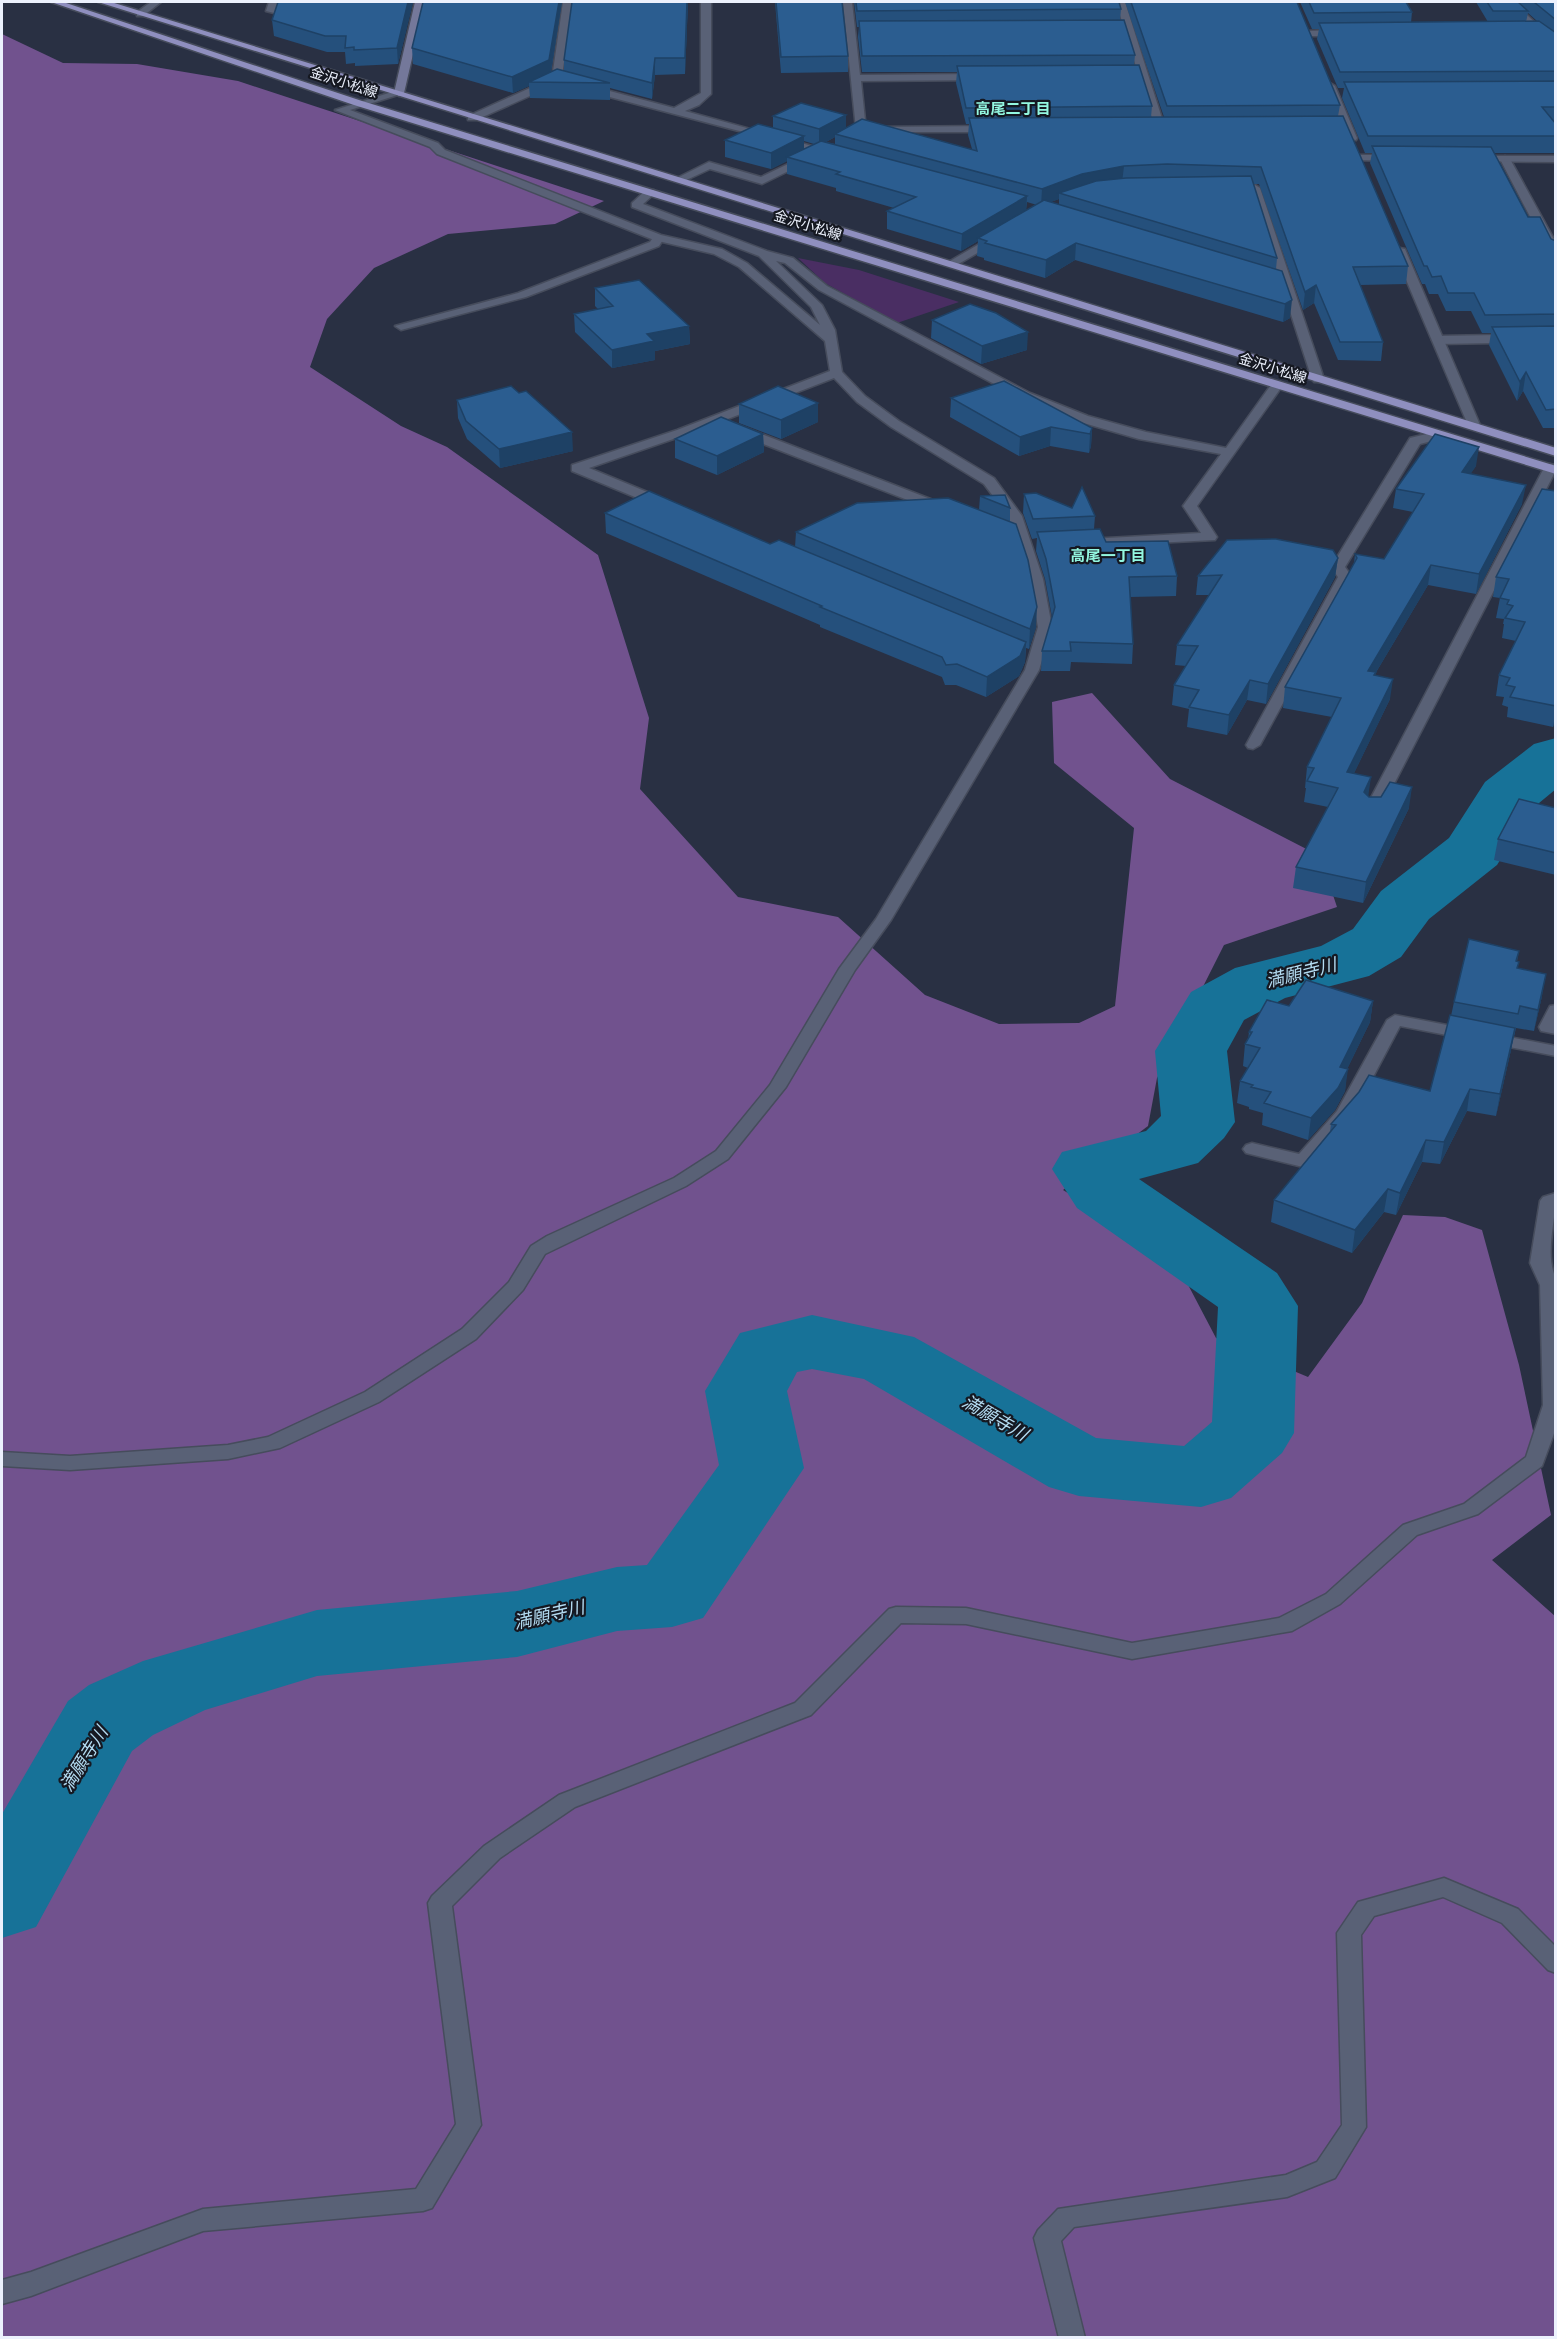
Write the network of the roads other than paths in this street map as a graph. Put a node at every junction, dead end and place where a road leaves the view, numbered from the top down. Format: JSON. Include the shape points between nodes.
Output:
{"nodes":[{"id":1,"x":55,"y":2,"type":"edge"},
{"id":2,"x":103,"y":2,"type":"edge"},
{"id":3,"x":156,"y":2,"type":"edge"},
{"id":4,"x":420,"y":2,"type":"edge"},
{"id":5,"x":568,"y":2,"type":"edge"},
{"id":6,"x":706,"y":2,"type":"edge"},
{"id":7,"x":848,"y":2,"type":"edge"},
{"id":8,"x":1120,"y":2,"type":"edge"},
{"id":9,"x":1508,"y":2,"type":"edge"},
{"id":10,"x":140,"y":15,"type":"junction"},
{"id":11,"x":1116,"y":30,"type":"edge"},
{"id":12,"x":1127,"y":30,"type":"junction"},
{"id":13,"x":1527,"y":32,"type":"edge"},
{"id":14,"x":1539,"y":32,"type":"junction"},
{"id":15,"x":1307,"y":33,"type":"edge"},
{"id":16,"x":1354,"y":33,"type":"edge"},
{"id":17,"x":1556,"y":48,"type":"edge"},
{"id":18,"x":1324,"y":73,"type":"edge"},
{"id":19,"x":1130,"y":76,"type":"edge"},
{"id":20,"x":1142,"y":76,"type":"junction"},
{"id":21,"x":998,"y":77,"type":"edge"},
{"id":22,"x":855,"y":78,"type":"junction"},
{"id":23,"x":568,"y":82,"type":"junction"},
{"id":24,"x":399,"y":93,"type":"junction"},
{"id":25,"x":358,"y":103,"type":"junction"},
{"id":26,"x":677,"y":111,"type":"junction"},
{"id":27,"x":472,"y":118,"type":"junction"},
{"id":28,"x":1148,"y":128,"type":"edge"},
{"id":29,"x":1004,"y":129,"type":"edge"},
{"id":30,"x":861,"y":130,"type":"junction"},
{"id":31,"x":820,"y":151,"type":"junction"},
{"id":32,"x":842,"y":157,"type":"edge"},
{"id":33,"x":1404,"y":158,"type":"edge"},
{"id":34,"x":1460,"y":159,"type":"edge"},
{"id":35,"x":1505,"y":159,"type":"junction"},
{"id":36,"x":1556,"y":159,"type":"edge"},
{"id":37,"x":678,"y":180,"type":"junction"},
{"id":38,"x":1221,"y":189,"type":"edge"},
{"id":39,"x":650,"y":192,"type":"junction"},
{"id":40,"x":1013,"y":229,"type":"edge"},
{"id":41,"x":1392,"y":233,"type":"edge"},
{"id":42,"x":658,"y":238,"type":"junction"},
{"id":43,"x":764,"y":254,"type":"junction"},
{"id":44,"x":1556,"y":255,"type":"edge"},
{"id":45,"x":951,"y":264,"type":"junction"},
{"id":46,"x":401,"y":326,"type":"dead end"},
{"id":47,"x":1556,"y":338,"type":"edge"},
{"id":48,"x":831,"y":340,"type":"junction"},
{"id":49,"x":1438,"y":340,"type":"junction"},
{"id":50,"x":836,"y":373,"type":"junction"},
{"id":51,"x":1318,"y":379,"type":"junction"},
{"id":52,"x":1277,"y":385,"type":"junction"},
{"id":53,"x":713,"y":420,"type":"junction"},
{"id":54,"x":1474,"y":425,"type":"junction"},
{"id":55,"x":1439,"y":435,"type":"junction"},
{"id":56,"x":1229,"y":452,"type":"junction"},
{"id":57,"x":1556,"y":452,"type":"edge"},
{"id":58,"x":1553,"y":469,"type":"edge"},
{"id":59,"x":675,"y":509,"type":"edge"},
{"id":60,"x":956,"y":514,"type":"edge"},
{"id":61,"x":1083,"y":543,"type":"edge"},
{"id":62,"x":1253,"y":745,"type":"dead end"},
{"id":63,"x":1371,"y":813,"type":"edge"},
{"id":64,"x":1556,"y":1010,"type":"edge"},
{"id":65,"x":1556,"y":1029,"type":"edge"},
{"id":66,"x":1556,"y":1052,"type":"edge"},
{"id":67,"x":1252,"y":1149,"type":"dead end"},
{"id":68,"x":1556,"y":1199,"type":"edge"},
{"id":69,"x":1547,"y":1263,"type":"edge"},
{"id":70,"x":1553,"y":1307,"type":"edge"},
{"id":71,"x":2,"y":1459,"type":"edge"},
{"id":72,"x":1556,"y":1963,"type":"edge"},
{"id":73,"x":2,"y":2292,"type":"edge"},
{"id":74,"x":1072,"y":2337,"type":"edge"}],
"edges":[{"from":1,"to":25,"type":"main road","name":"金沢小松線"},
{"from":2,"to":10,"type":"main road","name":"金沢小松線"},
{"from":3,"to":10,"type":"street"},
{"from":4,"to":24,"type":"street"},
{"from":5,"to":23,"type":"street"},
{"from":6,"to":26,"type":"street","via":[[706,94]]},
{"from":7,"to":22,"type":"street","via":[[854,32]]},
{"from":8,"to":12,"type":"street"},
{"from":9,"to":14,"type":"street"},
{"from":10,"to":24,"type":"main road","name":"金沢小松線"},
{"from":11,"to":12,"type":"street"},
{"from":12,"to":20,"type":"street"},
{"from":13,"to":14,"type":"street"},
{"from":14,"to":17,"type":"street"},
{"from":15,"to":16,"type":"street"},
{"from":18,"to":33,"type":"street","via":[[1339,93],[1341,127],[1362,163]]},
{"from":19,"to":20,"type":"street"},
{"from":20,"to":28,"type":"street","via":[[1165,128]]},
{"from":21,"to":22,"type":"street"},
{"from":22,"to":30,"type":"street"},
{"from":23,"to":26,"type":"street"},
{"from":23,"to":27,"type":"street"},
{"from":24,"to":25,"type":"street"},
{"from":24,"to":27,"type":"main road","name":"金沢小松線"},
{"from":25,"to":39,"type":"main road","name":"金沢小松線"},
{"from":25,"to":42,"type":"street","via":[[340,110]]},
{"from":26,"to":31,"type":"street"},
{"from":27,"to":37,"type":"main road","name":"金沢小松線"},
{"from":29,"to":30,"type":"street"},
{"from":30,"to":31,"type":"street"},
{"from":31,"to":32,"type":"street"},
{"from":31,"to":37,"type":"street","via":[[762,181],[709,165]]},
{"from":34,"to":35,"type":"street"},
{"from":35,"to":36,"type":"street"},
{"from":35,"to":44,"type":"street"},
{"from":37,"to":45,"type":"main road","name":"金沢小松線"},
{"from":38,"to":51,"type":"street","via":[[1255,188],[1280,282]]},
{"from":39,"to":43,"type":"street","via":[[636,205]]},
{"from":39,"to":52,"type":"main road","name":"金沢小松線"},
{"from":40,"to":45,"type":"street"},
{"from":41,"to":49,"type":"street"},
{"from":42,"to":46,"type":"street","via":[[655,244],[522,295]]},
{"from":42,"to":48,"type":"street","via":[[718,251],[743,265]]},
{"from":43,"to":48,"type":"street","via":[[816,305],[830,330]]},
{"from":43,"to":56,"type":"street","via":[[789,260],[823,288],[1026,396],[1084,419],[1144,436]]},
{"from":45,"to":51,"type":"main road","name":"金沢小松線"},
{"from":47,"to":49,"type":"street"},
{"from":48,"to":50,"type":"street"},
{"from":49,"to":54,"type":"street"},
{"from":50,"to":53,"type":"street"},
{"from":50,"to":71,"type":"street","via":[[861,399],[895,424],[989,481],[1015,516],[1036,579],[1045,627],[967,781],[777,1087],[722,1155],[680,1182],[538,1250],[516,1286],[469,1334],[372,1397],[273,1443],[228,1452],[70,1463]]},
{"from":51,"to":54,"type":"main road","name":"金沢小松線"},
{"from":52,"to":55,"type":"main road","name":"金沢小松線"},
{"from":52,"to":56,"type":"street"},
{"from":53,"to":59,"type":"street","via":[[577,468]]},
{"from":53,"to":60,"type":"street"},
{"from":54,"to":57,"type":"main road","name":"金沢小松線"},
{"from":55,"to":58,"type":"main road","name":"金沢小松線"},
{"from":55,"to":62,"type":"street","via":[[1415,441],[1338,567],[1345,577]]},
{"from":56,"to":61,"type":"street","via":[[1190,506],[1210,537]]},
{"from":58,"to":63,"type":"street"},
{"from":64,"to":65,"type":"street","via":[[1547,1028]]},
{"from":66,"to":67,"type":"street","via":[[1395,1020],[1345,1113],[1303,1161]]},
{"from":68,"to":69,"type":"street","via":[[1548,1201]]},
{"from":69,"to":70,"type":"street"},
{"from":70,"to":73,"type":"street","via":[[1553,1405],[1535,1461],[1471,1509],[1410,1530],[1333,1599],[1284,1625],[1132,1651],[966,1616],[896,1615],[803,1709],[567,1801],[492,1852],[440,1903],[469,2125],[423,2200],[203,2220]]},
{"from":72,"to":74,"type":"street","via":[[1510,1916],[1444,1887],[1366,1909],[1349,1934],[1354,2127],[1326,2170],[1287,2186],[1067,2217],[1047,2238]]}]}
